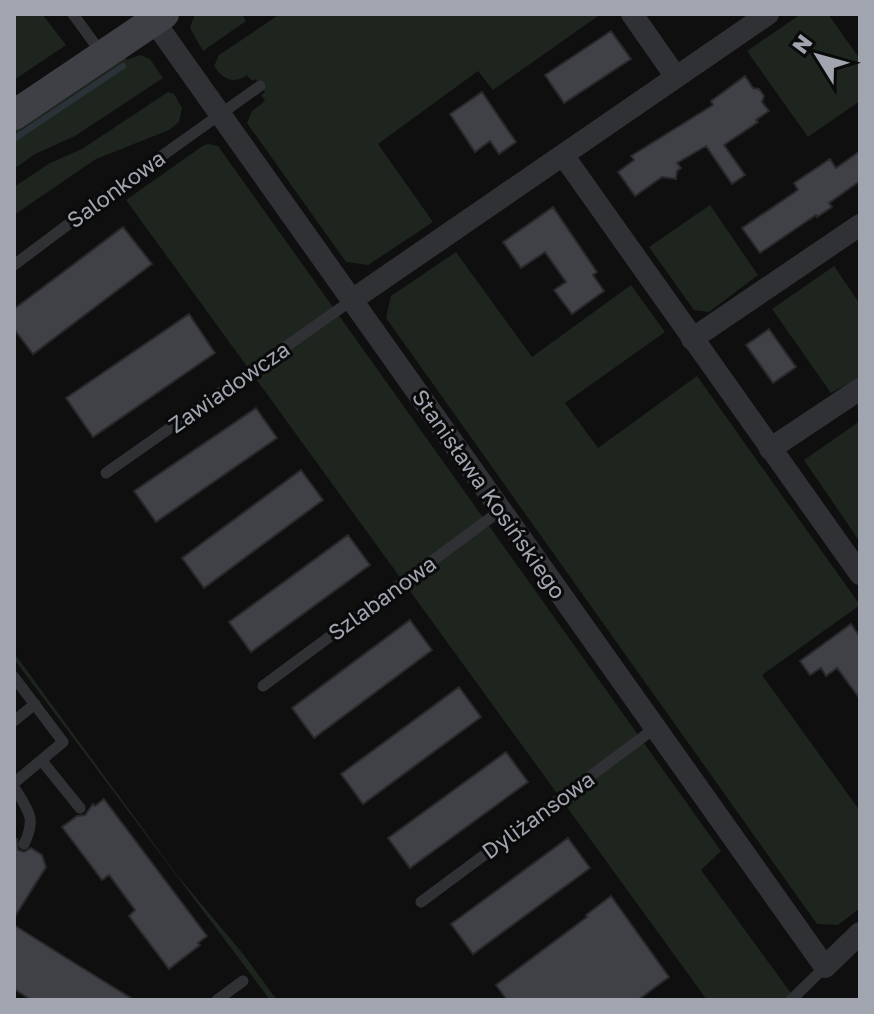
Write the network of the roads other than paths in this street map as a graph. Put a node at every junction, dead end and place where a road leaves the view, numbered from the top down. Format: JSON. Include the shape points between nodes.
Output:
{"nodes":[{"id":1,"x":73,"y":14,"type":"edge"},
{"id":2,"x":632,"y":14,"type":"edge"},
{"id":3,"x":768,"y":14,"type":"edge"},
{"id":4,"x":159,"y":17,"type":"edge"},
{"id":5,"x":102,"y":55,"type":"junction"},
{"id":6,"x":676,"y":77,"type":"junction"},
{"id":7,"x":260,"y":86,"type":"dead end"},
{"id":8,"x":219,"y":114,"type":"junction"},
{"id":9,"x":14,"y":115,"type":"edge"},
{"id":10,"x":563,"y":155,"type":"junction"},
{"id":11,"x":860,"y":225,"type":"edge"},
{"id":12,"x":14,"y":265,"type":"edge"},
{"id":13,"x":352,"y":300,"type":"junction"},
{"id":14,"x":692,"y":339,"type":"junction"},
{"id":15,"x":860,"y":389,"type":"edge"},
{"id":16,"x":770,"y":449,"type":"junction"},
{"id":17,"x":106,"y":473,"type":"dead end"},
{"id":18,"x":501,"y":510,"type":"junction"},
{"id":19,"x":860,"y":574,"type":"edge"},
{"id":20,"x":14,"y":677,"type":"edge"},
{"id":21,"x":263,"y":686,"type":"dead end"},
{"id":22,"x":35,"y":704,"type":"junction"},
{"id":23,"x":14,"y":721,"type":"edge"},
{"id":24,"x":655,"y":728,"type":"junction"},
{"id":25,"x":42,"y":761,"type":"junction"},
{"id":26,"x":14,"y":785,"type":"edge"},
{"id":27,"x":80,"y":808,"type":"dead end"},
{"id":28,"x":24,"y":844,"type":"dead end"},
{"id":29,"x":421,"y":902,"type":"dead end"},
{"id":30,"x":860,"y":933,"type":"edge"},
{"id":31,"x":825,"y":967,"type":"junction"},
{"id":32,"x":243,"y":981,"type":"dead end"},
{"id":33,"x":217,"y":1000,"type":"edge"},
{"id":34,"x":791,"y":1000,"type":"edge"}],
"edges":[{"from":1,"to":5,"type":"lane"},
{"from":2,"to":6,"type":"street"},
{"from":3,"to":6,"type":"street"},
{"from":4,"to":5,"type":"street"},
{"from":4,"to":8,"type":"street","name":"Stanisława Kosińskiego"},
{"from":5,"to":9,"type":"street"},
{"from":6,"to":10,"type":"street"},
{"from":7,"to":8,"type":"lane","name":"Salonkowa"},
{"from":8,"to":12,"type":"lane","name":"Salonkowa"},
{"from":8,"to":13,"type":"street","name":"Stanisława Kosińskiego"},
{"from":10,"to":13,"type":"street"},
{"from":10,"to":14,"type":"street"},
{"from":11,"to":14,"type":"street"},
{"from":13,"to":17,"type":"lane","name":"Zawiadowcza"},
{"from":13,"to":18,"type":"street","name":"Stanisława Kosińskiego"},
{"from":14,"to":16,"type":"street"},
{"from":15,"to":16,"type":"street"},
{"from":16,"to":19,"type":"street"},
{"from":18,"to":21,"type":"lane","name":"Szlabanowa"},
{"from":18,"to":24,"type":"street","name":"Stanisława Kosińskiego"},
{"from":20,"to":22,"type":"lane"},
{"from":22,"to":23,"type":"lane"},
{"from":22,"to":25,"type":"lane","via":[[63,742]]},
{"from":24,"to":29,"type":"lane","name":"Dyliżansowa"},
{"from":24,"to":31,"type":"street","name":"Stanisława Kosińskiego"},
{"from":25,"to":26,"type":"lane"},
{"from":25,"to":27,"type":"lane"},
{"from":26,"to":28,"type":"lane","via":[[30,811],[32,823]]},
{"from":30,"to":31,"type":"street"},
{"from":31,"to":34,"type":"lane"},
{"from":32,"to":33,"type":"lane"}]}
